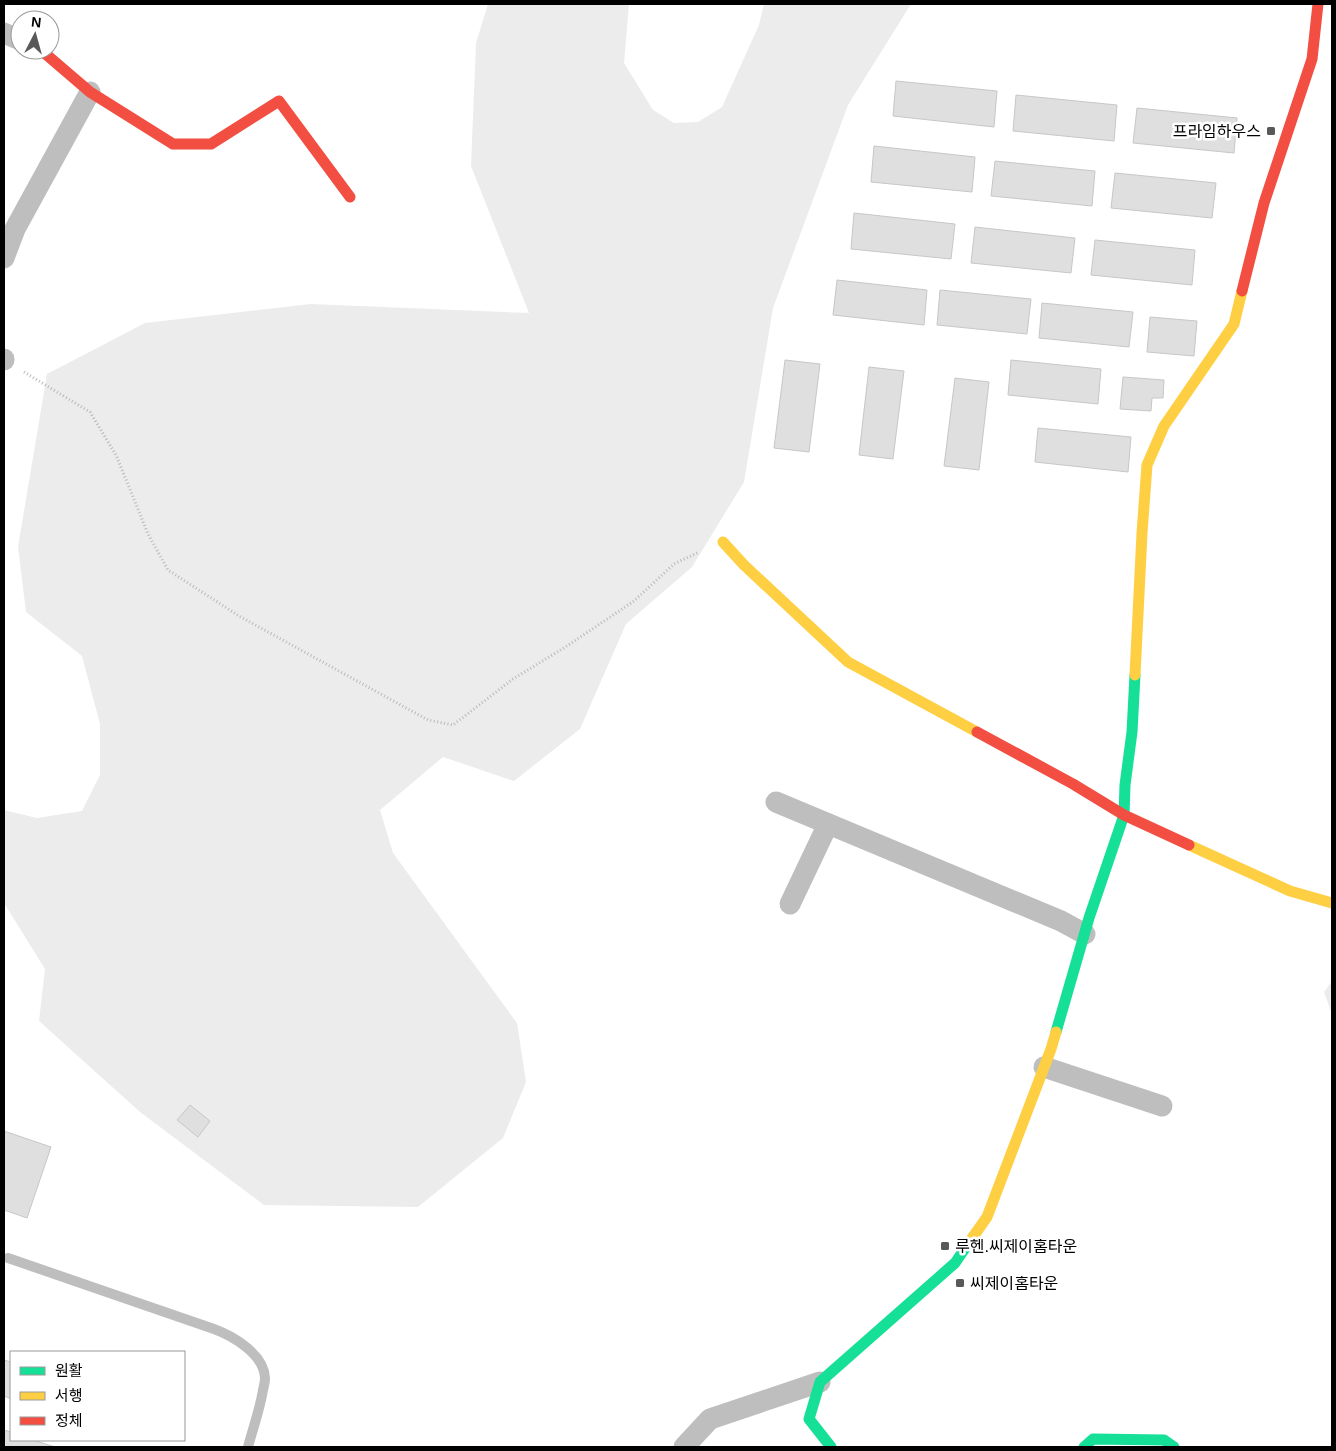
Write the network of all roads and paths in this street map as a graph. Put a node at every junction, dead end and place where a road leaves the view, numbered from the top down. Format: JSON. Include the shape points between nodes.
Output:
{"nodes":[{"id":1,"x":1318,"y":4,"type":"edge"},
{"id":2,"x":53,"y":60,"type":"edge"},
{"id":3,"x":90,"y":92,"type":"junction"},
{"id":4,"x":350,"y":197,"type":"dead end"},
{"id":5,"x":4,"y":258,"type":"edge"},
{"id":6,"x":4,"y":360,"type":"edge"},
{"id":7,"x":722,"y":542,"type":"joint"},
{"id":8,"x":776,"y":802,"type":"dead end"},
{"id":9,"x":1124,"y":815,"type":"junction"},
{"id":10,"x":828,"y":824,"type":"junction"},
{"id":11,"x":790,"y":904,"type":"dead end"},
{"id":12,"x":1332,"y":904,"type":"edge"},
{"id":13,"x":1084,"y":934,"type":"junction"},
{"id":14,"x":1044,"y":1067,"type":"junction"},
{"id":15,"x":1162,"y":1106,"type":"dead end"},
{"id":16,"x":8,"y":1258,"type":"dead end"},
{"id":17,"x":820,"y":1382,"type":"junction"},
{"id":18,"x":248,"y":1447,"type":"edge"},
{"id":19,"x":684,"y":1447,"type":"edge"},
{"id":20,"x":830,"y":1447,"type":"edge"},
{"id":21,"x":1084,"y":1447,"type":"edge"},
{"id":22,"x":1174,"y":1447,"type":"edge"}],
"edges":[{"from":1,"to":9,"type":"street","via":[[1312,59],[1264,203],[1234,324],[1164,426],[1147,465],[1132,732]]},
{"from":2,"to":3,"type":"street"},
{"from":3,"to":4,"type":"street","via":[[172,144],[211,144],[279,101]]},
{"from":3,"to":5,"type":"street","via":[[15,229]]},
{"from":6,"to":7,"type":"path","via":[[90,412],[116,455],[148,534],[168,570],[239,616],[428,720],[453,725],[513,679],[634,601],[674,564]]},
{"from":7,"to":9,"type":"street","via":[[848,662]]},
{"from":8,"to":10,"type":"street"},
{"from":9,"to":12,"type":"street","via":[[1290,891]]},
{"from":9,"to":13,"type":"street"},
{"from":10,"to":11,"type":"street"},
{"from":10,"to":13,"type":"street","via":[[1061,921]]},
{"from":13,"to":14,"type":"street"},
{"from":14,"to":15,"type":"street"},
{"from":14,"to":17,"type":"street","via":[[987,1217],[954,1264]]},
{"from":16,"to":18,"type":"lane","via":[[225,1333],[239,1342],[260,1362],[265,1378]]},
{"from":17,"to":19,"type":"street","via":[[710,1419]]},
{"from":17,"to":20,"type":"street","via":[[809,1419]]},
{"from":21,"to":22,"type":"street","via":[[1094,1439],[1164,1440]]}]}
